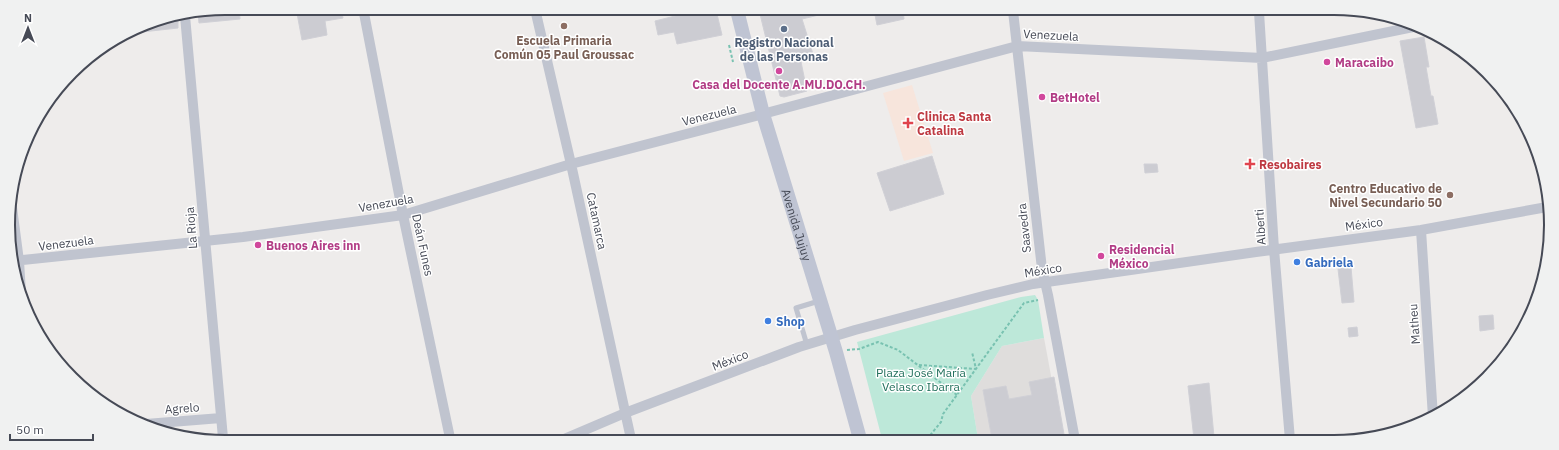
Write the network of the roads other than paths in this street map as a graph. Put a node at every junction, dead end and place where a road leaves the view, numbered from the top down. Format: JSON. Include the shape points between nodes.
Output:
{"nodes":[{"id":1,"x":365,"y":15,"type":"edge"},
{"id":2,"x":536,"y":15,"type":"edge"},
{"id":3,"x":738,"y":15,"type":"edge"},
{"id":4,"x":1013,"y":15,"type":"edge"},
{"id":5,"x":1259,"y":15,"type":"edge"},
{"id":6,"x":184,"y":19,"type":"edge"},
{"id":7,"x":1407,"y":28,"type":"edge"},
{"id":8,"x":1017,"y":46,"type":"junction"},
{"id":9,"x":1262,"y":58,"type":"junction"},
{"id":10,"x":763,"y":114,"type":"junction"},
{"id":11,"x":571,"y":164,"type":"junction"},
{"id":12,"x":1543,"y":208,"type":"edge"},
{"id":13,"x":403,"y":215,"type":"junction"},
{"id":14,"x":1421,"y":230,"type":"junction"},
{"id":15,"x":205,"y":240,"type":"junction"},
{"id":16,"x":1274,"y":249,"type":"junction"},
{"id":17,"x":18,"y":261,"type":"edge"},
{"id":18,"x":1045,"y":283,"type":"junction"},
{"id":19,"x":820,"y":301,"type":"junction"},
{"id":20,"x":832,"y":337,"type":"junction"},
{"id":21,"x":807,"y":345,"type":"junction"},
{"id":22,"x":1433,"y":410,"type":"edge"},
{"id":23,"x":625,"y":413,"type":"junction"},
{"id":24,"x":221,"y":418,"type":"junction"},
{"id":25,"x":155,"y":423,"type":"edge"},
{"id":26,"x":223,"y":435,"type":"edge"},
{"id":27,"x":449,"y":435,"type":"edge"},
{"id":28,"x":573,"y":435,"type":"edge"},
{"id":29,"x":629,"y":435,"type":"edge"},
{"id":30,"x":859,"y":435,"type":"edge"},
{"id":31,"x":1074,"y":435,"type":"edge"},
{"id":32,"x":1290,"y":435,"type":"edge"}],
"edges":[{"from":1,"to":13,"type":"street","name":"Deán Funes"},
{"from":2,"to":11,"type":"street","name":"Catamarca"},
{"from":3,"to":10,"type":"main road","name":"Avenida Jujuy"},
{"from":4,"to":8,"type":"street","name":"Saavedra"},
{"from":5,"to":9,"type":"street","name":"Alberti"},
{"from":6,"to":15,"type":"street","name":"La Rioja"},
{"from":7,"to":9,"type":"street","name":"Venezuela"},
{"from":8,"to":9,"type":"street","name":"Venezuela"},
{"from":8,"to":10,"type":"street","name":"Venezuela"},
{"from":8,"to":18,"type":"street","name":"Saavedra"},
{"from":9,"to":16,"type":"street","name":"Alberti"},
{"from":10,"to":11,"type":"street","name":"Venezuela"},
{"from":10,"to":19,"type":"main road","name":"Avenida Jujuy"},
{"from":11,"to":13,"type":"street","name":"Venezuela"},
{"from":11,"to":23,"type":"street","name":"Catamarca"},
{"from":12,"to":14,"type":"street","name":"México"},
{"from":13,"to":15,"type":"street","name":"Venezuela"},
{"from":13,"to":27,"type":"street","name":"Deán Funes"},
{"from":14,"to":16,"type":"street","name":"México"},
{"from":14,"to":22,"type":"street","name":"Matheu"},
{"from":15,"to":17,"type":"street","name":"Venezuela"},
{"from":15,"to":24,"type":"street","name":"La Rioja"},
{"from":16,"to":18,"type":"street","name":"México"},
{"from":16,"to":32,"type":"street","name":"Alberti"},
{"from":18,"to":20,"type":"street","name":"México","via":[[987,295]]},
{"from":18,"to":31,"type":"street","name":"Saavedra"},
{"from":19,"to":20,"type":"main road","name":"Avenida Jujuy"},
{"from":19,"to":21,"type":"lane","via":[[796,308]]},
{"from":20,"to":21,"type":"street","name":"México"},
{"from":20,"to":30,"type":"main road","name":"Avenida Jujuy"},
{"from":21,"to":23,"type":"street","name":"México"},
{"from":23,"to":28,"type":"street","name":"México"},
{"from":23,"to":29,"type":"street","name":"Catamarca"},
{"from":24,"to":25,"type":"street","name":"Agrelo"},
{"from":24,"to":26,"type":"street","name":"La Rioja"}]}
